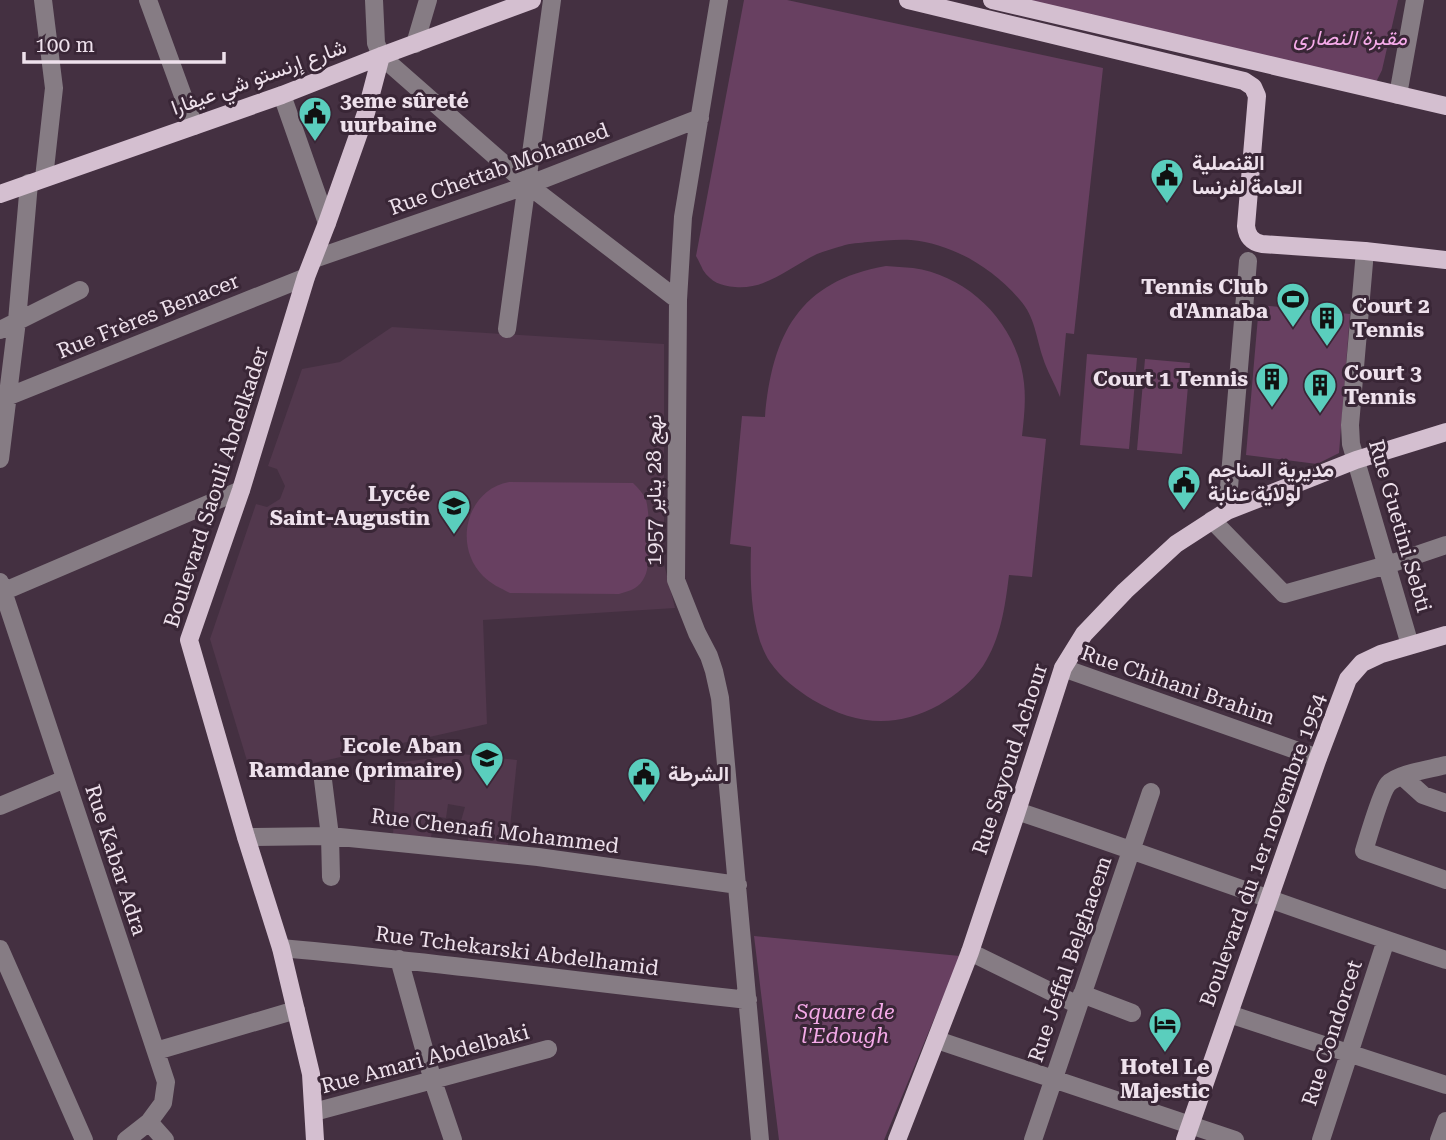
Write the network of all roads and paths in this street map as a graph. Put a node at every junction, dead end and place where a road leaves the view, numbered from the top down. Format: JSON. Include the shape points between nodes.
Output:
{"nodes":[{"id":1,"x":43,"y":0,"type":"edge"},
{"id":2,"x":148,"y":0,"type":"edge"},
{"id":3,"x":374,"y":0,"type":"edge"},
{"id":4,"x":428,"y":0,"type":"edge"},
{"id":5,"x":532,"y":0,"type":"edge"},
{"id":6,"x":552,"y":0,"type":"edge"},
{"id":7,"x":719,"y":0,"type":"edge"},
{"id":8,"x":992,"y":0,"type":"edge"},
{"id":9,"x":1415,"y":0,"type":"edge"},
{"id":10,"x":920,"y":1,"type":"edge"},
{"id":11,"x":415,"y":44,"type":"junction"},
{"id":12,"x":381,"y":56,"type":"junction"},
{"id":13,"x":282,"y":95,"type":"junction"},
{"id":14,"x":1398,"y":95,"type":"junction"},
{"id":15,"x":1446,"y":106,"type":"edge"},
{"id":16,"x":700,"y":118,"type":"junction"},
{"id":17,"x":194,"y":126,"type":"junction"},
{"id":18,"x":36,"y":181,"type":"junction"},
{"id":19,"x":528,"y":185,"type":"junction"},
{"id":20,"x":0,"y":194,"type":"edge"},
{"id":21,"x":327,"y":223,"type":"junction"},
{"id":22,"x":1365,"y":251,"type":"junction"},
{"id":23,"x":313,"y":259,"type":"junction"},
{"id":24,"x":1446,"y":260,"type":"edge"},
{"id":25,"x":1248,"y":261,"type":"dead end"},
{"id":26,"x":306,"y":277,"type":"junction"},
{"id":27,"x":80,"y":290,"type":"dead end"},
{"id":28,"x":678,"y":300,"type":"junction"},
{"id":29,"x":17,"y":321,"type":"junction"},
{"id":30,"x":507,"y":329,"type":"dead end"},
{"id":31,"x":0,"y":330,"type":"edge"},
{"id":32,"x":7,"y":397,"type":"junction"},
{"id":33,"x":1446,"y":432,"type":"edge"},
{"id":34,"x":0,"y":459,"type":"edge"},
{"id":35,"x":1356,"y":460,"type":"junction"},
{"id":36,"x":241,"y":490,"type":"junction"},
{"id":37,"x":1220,"y":516,"type":"junction"},
{"id":38,"x":1446,"y":545,"type":"edge"},
{"id":39,"x":1387,"y":565,"type":"junction"},
{"id":40,"x":1,"y":589,"type":"edge"},
{"id":41,"x":1446,"y":635,"type":"edge"},
{"id":42,"x":1410,"y":645,"type":"junction"},
{"id":43,"x":1063,"y":668,"type":"junction"},
{"id":44,"x":1318,"y":758,"type":"junction"},
{"id":45,"x":1446,"y":765,"type":"edge"},
{"id":46,"x":1402,"y":776,"type":"junction"},
{"id":47,"x":65,"y":779,"type":"junction"},
{"id":48,"x":323,"y":780,"type":"dead end"},
{"id":49,"x":1151,"y":792,"type":"dead end"},
{"id":50,"x":1446,"y":803,"type":"edge"},
{"id":51,"x":0,"y":806,"type":"edge"},
{"id":52,"x":1017,"y":811,"type":"junction"},
{"id":53,"x":330,"y":836,"type":"junction"},
{"id":54,"x":246,"y":837,"type":"junction"},
{"id":55,"x":1131,"y":849,"type":"junction"},
{"id":56,"x":331,"y":877,"type":"dead end"},
{"id":57,"x":1446,"y":880,"type":"edge"},
{"id":58,"x":738,"y":885,"type":"junction"},
{"id":59,"x":1269,"y":898,"type":"junction"},
{"id":60,"x":1386,"y":940,"type":"junction"},
{"id":61,"x":281,"y":948,"type":"junction"},
{"id":62,"x":0,"y":949,"type":"edge"},
{"id":63,"x":970,"y":952,"type":"junction"},
{"id":64,"x":399,"y":959,"type":"junction"},
{"id":65,"x":1446,"y":960,"type":"edge"},
{"id":66,"x":748,"y":1000,"type":"junction"},
{"id":67,"x":1080,"y":1000,"type":"junction"},
{"id":68,"x":296,"y":1010,"type":"junction"},
{"id":69,"x":1132,"y":1013,"type":"dead end"},
{"id":70,"x":1228,"y":1014,"type":"junction"},
{"id":71,"x":937,"y":1040,"type":"junction"},
{"id":72,"x":548,"y":1049,"type":"dead end"},
{"id":73,"x":156,"y":1051,"type":"junction"},
{"id":74,"x":1349,"y":1055,"type":"junction"},
{"id":75,"x":1053,"y":1079,"type":"junction"},
{"id":76,"x":433,"y":1081,"type":"junction"},
{"id":77,"x":1446,"y":1085,"type":"edge"},
{"id":78,"x":314,"y":1112,"type":"junction"},
{"id":79,"x":1446,"y":1121,"type":"edge"},
{"id":80,"x":149,"y":1122,"type":"junction"},
{"id":81,"x":1188,"y":1132,"type":"edge"},
{"id":82,"x":84,"y":1140,"type":"edge"},
{"id":83,"x":126,"y":1140,"type":"edge"},
{"id":84,"x":165,"y":1140,"type":"edge"},
{"id":85,"x":315,"y":1140,"type":"edge"},
{"id":86,"x":453,"y":1140,"type":"edge"},
{"id":87,"x":760,"y":1140,"type":"edge"},
{"id":88,"x":897,"y":1140,"type":"edge"},
{"id":89,"x":1033,"y":1140,"type":"edge"},
{"id":90,"x":1235,"y":1140,"type":"edge"},
{"id":91,"x":1321,"y":1140,"type":"edge"},
{"id":92,"x":1439,"y":1140,"type":"edge"}],
"edges":[{"from":1,"to":18,"type":"street","via":[[54,88]]},
{"from":2,"to":17,"type":"street"},
{"from":3,"to":12,"type":"street"},
{"from":4,"to":11,"type":"street"},
{"from":5,"to":11,"type":"main road","name":"شارع إرنستو شي عيفارا"},
{"from":6,"to":19,"type":"street"},
{"from":7,"to":16,"type":"street","name":"نهج 28 يناير 1957"},
{"from":8,"to":14,"type":"main road"},
{"from":9,"to":14,"type":"street"},
{"from":10,"to":22,"type":"main road","via":[[1249,84],[1257,96],[1249,237],[1262,244]]},
{"from":11,"to":12,"type":"main road","name":"شارع إرنستو شي عيفارا"},
{"from":12,"to":13,"type":"main road","name":"شارع إرنستو شي عيفارا"},
{"from":12,"to":19,"type":"street"},
{"from":12,"to":21,"type":"main road","name":"Boulevard Saouli Abdelkader"},
{"from":13,"to":17,"type":"main road","name":"شارع إرنستو شي عيفارا"},
{"from":13,"to":21,"type":"street"},
{"from":14,"to":15,"type":"main road"},
{"from":16,"to":19,"type":"street","name":"Rue Chettab Mohamed"},
{"from":16,"to":28,"type":"street","name":"نهج 28 يناير 1957","via":[[683,217]]},
{"from":17,"to":18,"type":"main road","name":"شارع إرنستو شي عيفارا"},
{"from":18,"to":20,"type":"main road","name":"شارع إرنستو شي عيفارا"},
{"from":18,"to":29,"type":"street"},
{"from":19,"to":23,"type":"street","name":"Rue Chettab Mohamed"},
{"from":19,"to":28,"type":"street"},
{"from":19,"to":30,"type":"street"},
{"from":21,"to":23,"type":"main road","name":"Boulevard Saouli Abdelkader"},
{"from":22,"to":24,"type":"main road"},
{"from":22,"to":35,"type":"street","name":"Rue Guetini Sebti","via":[[1350,425]]},
{"from":23,"to":26,"type":"main road","name":"Boulevard Saouli Abdelkader"},
{"from":25,"to":37,"type":"street"},
{"from":26,"to":32,"type":"street","name":"Rue Frères Benacer"},
{"from":26,"to":36,"type":"main road","name":"Boulevard Saouli Abdelkader"},
{"from":27,"to":29,"type":"street"},
{"from":28,"to":58,"type":"street","name":"نهج 28 يناير 1957","via":[[676,580],[709,656],[720,698]]},
{"from":29,"to":31,"type":"street"},
{"from":29,"to":32,"type":"street"},
{"from":32,"to":34,"type":"street"},
{"from":33,"to":35,"type":"main road","name":"Rue Sayoud Achour"},
{"from":35,"to":37,"type":"main road","name":"Rue Sayoud Achour"},
{"from":35,"to":39,"type":"street","name":"Rue Guetini Sebti"},
{"from":36,"to":40,"type":"street"},
{"from":36,"to":54,"type":"main road","name":"Boulevard Saouli Abdelkader","via":[[189,640]]},
{"from":37,"to":39,"type":"street","via":[[1284,594]]},
{"from":37,"to":43,"type":"main road","name":"Rue Sayoud Achour","via":[[1176,544],[1125,592],[1084,634]]},
{"from":38,"to":39,"type":"street"},
{"from":39,"to":42,"type":"street","name":"Rue Guetini Sebti"},
{"from":40,"to":47,"type":"street","name":"Rue Kabar Adra"},
{"from":41,"to":42,"type":"main road","name":"Boulevard du 1er novembre 1954"},
{"from":42,"to":44,"type":"main road","name":"Boulevard du 1er novembre 1954","via":[[1363,663],[1348,679]]},
{"from":43,"to":44,"type":"street","name":"Rue Chihani Brahim"},
{"from":43,"to":52,"type":"main road","name":"Rue Sayoud Achour"},
{"from":44,"to":59,"type":"main road","name":"Boulevard du 1er novembre 1954"},
{"from":45,"to":46,"type":"street"},
{"from":46,"to":50,"type":"street","via":[[1423,794]]},
{"from":46,"to":57,"type":"street","via":[[1389,783],[1383,794],[1364,851]]},
{"from":47,"to":51,"type":"street"},
{"from":47,"to":73,"type":"street","name":"Rue Kabar Adra"},
{"from":48,"to":53,"type":"street"},
{"from":49,"to":55,"type":"street","name":"Rue Jeffal Belghacem"},
{"from":52,"to":55,"type":"street"},
{"from":52,"to":63,"type":"main road","name":"Rue Sayoud Achour"},
{"from":53,"to":54,"type":"street","name":"Rue Chenafi Mohammed"},
{"from":53,"to":56,"type":"street"},
{"from":53,"to":58,"type":"street","name":"Rue Chenafi Mohammed","via":[[538,857]]},
{"from":54,"to":61,"type":"main road","name":"Boulevard Saouli Abdelkader"},
{"from":55,"to":59,"type":"street"},
{"from":55,"to":67,"type":"street","name":"Rue Jeffal Belghacem"},
{"from":58,"to":66,"type":"street","name":"نهج 28 يناير 1957"},
{"from":59,"to":60,"type":"street"},
{"from":59,"to":70,"type":"main road","name":"Boulevard du 1er novembre 1954"},
{"from":60,"to":65,"type":"street"},
{"from":60,"to":74,"type":"street","name":"Rue Condorcet"},
{"from":61,"to":64,"type":"street","name":"Rue Tchekarski Abdelhamid"},
{"from":61,"to":68,"type":"main road","name":"Boulevard Saouli Abdelkader"},
{"from":62,"to":82,"type":"street"},
{"from":63,"to":67,"type":"street"},
{"from":63,"to":71,"type":"main road","name":"Rue Sayoud Achour"},
{"from":64,"to":66,"type":"street","name":"Rue Tchekarski Abdelhamid"},
{"from":64,"to":76,"type":"street"},
{"from":66,"to":87,"type":"street","name":"نهج 28 يناير 1957"},
{"from":67,"to":69,"type":"street"},
{"from":67,"to":75,"type":"street","name":"Rue Jeffal Belghacem"},
{"from":68,"to":73,"type":"street"},
{"from":68,"to":78,"type":"main road","name":"Boulevard Saouli Abdelkader","via":[[311,1074]]},
{"from":70,"to":74,"type":"street"},
{"from":70,"to":81,"type":"main road","name":"Boulevard du 1er novembre 1954"},
{"from":71,"to":75,"type":"street"},
{"from":71,"to":88,"type":"main road","name":"Rue Sayoud Achour"},
{"from":72,"to":76,"type":"street","name":"Rue Amari Abdelbaki"},
{"from":73,"to":80,"type":"street","name":"Rue Kabar Adra","via":[[166,1082],[163,1103]]},
{"from":74,"to":77,"type":"street"},
{"from":74,"to":91,"type":"street","name":"Rue Condorcet"},
{"from":75,"to":81,"type":"street"},
{"from":75,"to":89,"type":"street","name":"Rue Jeffal Belghacem"},
{"from":76,"to":78,"type":"street","name":"Rue Amari Abdelbaki"},
{"from":76,"to":86,"type":"street"},
{"from":78,"to":85,"type":"main road","name":"Boulevard Saouli Abdelkader"},
{"from":79,"to":92,"type":"street"},
{"from":80,"to":83,"type":"street","name":"Rue Kabar Adra"},
{"from":80,"to":84,"type":"street"},
{"from":81,"to":90,"type":"street"}]}
